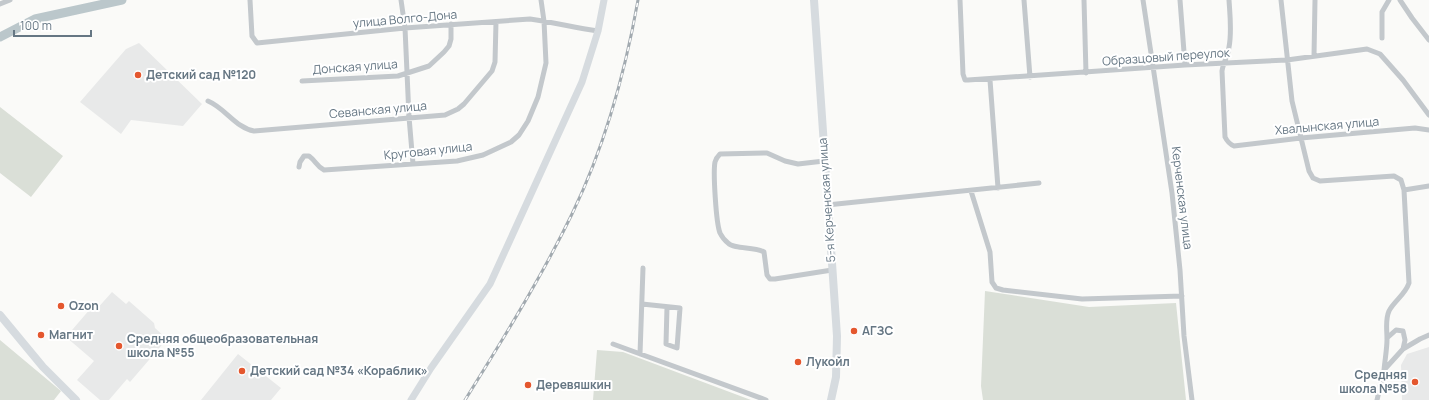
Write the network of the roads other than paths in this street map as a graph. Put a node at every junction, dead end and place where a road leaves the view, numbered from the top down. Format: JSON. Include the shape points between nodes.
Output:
{"nodes":[{"id":1,"x":10,"y":0,"type":"edge"},
{"id":2,"x":250,"y":0,"type":"edge"},
{"id":3,"x":401,"y":0,"type":"edge"},
{"id":4,"x":541,"y":0,"type":"edge"},
{"id":5,"x":604,"y":0,"type":"edge"},
{"id":6,"x":814,"y":0,"type":"edge"},
{"id":7,"x":960,"y":0,"type":"edge"},
{"id":8,"x":1024,"y":0,"type":"edge"},
{"id":9,"x":1084,"y":0,"type":"edge"},
{"id":10,"x":1143,"y":0,"type":"edge"},
{"id":11,"x":1180,"y":0,"type":"edge"},
{"id":12,"x":1229,"y":0,"type":"edge"},
{"id":13,"x":1281,"y":0,"type":"edge"},
{"id":14,"x":1315,"y":0,"type":"edge"},
{"id":15,"x":1389,"y":0,"type":"edge"},
{"id":16,"x":1400,"y":0,"type":"edge"},
{"id":17,"x":0,"y":4,"type":"edge"},
{"id":18,"x":544,"y":21,"type":"junction"},
{"id":19,"x":496,"y":22,"type":"junction"},
{"id":20,"x":451,"y":24,"type":"junction"},
{"id":21,"x":405,"y":28,"type":"junction"},
{"id":22,"x":598,"y":31,"type":"junction"},
{"id":23,"x":1382,"y":38,"type":"dead end"},
{"id":24,"x":1429,"y":40,"type":"edge"},
{"id":25,"x":1314,"y":56,"type":"junction"},
{"id":26,"x":1287,"y":60,"type":"junction"},
{"id":27,"x":1223,"y":63,"type":"junction"},
{"id":28,"x":1185,"y":65,"type":"junction"},
{"id":29,"x":1153,"y":68,"type":"junction"},
{"id":30,"x":407,"y":72,"type":"junction"},
{"id":31,"x":1086,"y":73,"type":"junction"},
{"id":32,"x":1030,"y":77,"type":"junction"},
{"id":33,"x":990,"y":80,"type":"junction"},
{"id":34,"x":302,"y":81,"type":"dead end"},
{"id":35,"x":208,"y":101,"type":"dead end"},
{"id":36,"x":1429,"y":115,"type":"edge"},
{"id":37,"x":409,"y":117,"type":"junction"},
{"id":38,"x":1429,"y":130,"type":"edge"},
{"id":39,"x":1301,"y":138,"type":"junction"},
{"id":40,"x":824,"y":161,"type":"junction"},
{"id":41,"x":413,"y":164,"type":"junction"},
{"id":42,"x":299,"y":167,"type":"dead end"},
{"id":43,"x":1039,"y":183,"type":"dead end"},
{"id":44,"x":1429,"y":186,"type":"edge"},
{"id":45,"x":998,"y":188,"type":"junction"},
{"id":46,"x":1404,"y":190,"type":"junction"},
{"id":47,"x":971,"y":191,"type":"junction"},
{"id":48,"x":827,"y":206,"type":"junction"},
{"id":49,"x":643,"y":268,"type":"dead end"},
{"id":50,"x":832,"y":270,"type":"junction"},
{"id":51,"x":1182,"y":296,"type":"junction"},
{"id":52,"x":642,"y":304,"type":"junction"},
{"id":53,"x":667,"y":307,"type":"junction"},
{"id":54,"x":0,"y":315,"type":"edge"},
{"id":55,"x":1429,"y":335,"type":"edge"},
{"id":56,"x":1387,"y":338,"type":"junction"},
{"id":57,"x":613,"y":344,"type":"dead end"},
{"id":58,"x":1403,"y":349,"type":"junction"},
{"id":59,"x":640,"y":354,"type":"junction"},
{"id":60,"x":1384,"y":370,"type":"junction"},
{"id":61,"x":76,"y":400,"type":"edge"},
{"id":62,"x":411,"y":400,"type":"edge"},
{"id":63,"x":766,"y":400,"type":"edge"},
{"id":64,"x":831,"y":400,"type":"edge"},
{"id":65,"x":1192,"y":400,"type":"edge"},
{"id":66,"x":1377,"y":400,"type":"edge"}],
"edges":[{"from":1,"to":17,"type":"street"},
{"from":2,"to":21,"type":"street","name":"улица Волго-Дона","via":[[252,36],[257,43]]},
{"from":3,"to":21,"type":"street"},
{"from":4,"to":18,"type":"street","name":"Круговая улица"},
{"from":5,"to":22,"type":"street"},
{"from":6,"to":40,"type":"main road","name":"5-я Керченская улица"},
{"from":7,"to":33,"type":"street","name":"Образцовый переулок","via":[[965,80]]},
{"from":8,"to":32,"type":"street"},
{"from":9,"to":31,"type":"street"},
{"from":10,"to":29,"type":"street","name":"Керченская улица"},
{"from":11,"to":28,"type":"street"},
{"from":12,"to":27,"type":"street","via":[[1231,35]]},
{"from":13,"to":26,"type":"street"},
{"from":14,"to":25,"type":"street"},
{"from":15,"to":23,"type":"street","via":[[1382,12]]},
{"from":16,"to":24,"type":"street"},
{"from":18,"to":19,"type":"street","name":"улица Волго-Дона","via":[[530,19]]},
{"from":18,"to":22,"type":"street","name":"улица Волго-Дона"},
{"from":18,"to":41,"type":"street","name":"Круговая улица","via":[[546,63],[535,103],[519,135],[511,142],[477,156],[457,161]]},
{"from":19,"to":20,"type":"street","name":"улица Волго-Дона"},
{"from":19,"to":37,"type":"street","name":"Севанская улица","via":[[495,66],[464,104],[445,115]]},
{"from":20,"to":21,"type":"street","name":"улица Волго-Дона"},
{"from":20,"to":30,"type":"street","name":"Донская улица","via":[[451,40],[444,52],[429,66]]},
{"from":21,"to":30,"type":"street"},
{"from":22,"to":62,"type":"street","via":[[582,82],[490,284]]},
{"from":25,"to":26,"type":"street","name":"Образцовый переулок"},
{"from":25,"to":36,"type":"street","name":"Образцовый переулок","via":[[1368,49],[1380,54]]},
{"from":26,"to":27,"type":"street","name":"Образцовый переулок"},
{"from":26,"to":39,"type":"street","via":[[1292,101]]},
{"from":27,"to":28,"type":"street","name":"Образцовый переулок"},
{"from":27,"to":39,"type":"street","name":"Хвалынская улица","via":[[1225,137],[1228,142],[1234,146]]},
{"from":28,"to":29,"type":"street","name":"Образцовый переулок"},
{"from":29,"to":31,"type":"street","name":"Образцовый переулок"},
{"from":29,"to":51,"type":"street","name":"Керченская улица","via":[[1172,193]]},
{"from":30,"to":34,"type":"street","name":"Донская улица","via":[[398,76]]},
{"from":30,"to":37,"type":"street"},
{"from":31,"to":32,"type":"street","name":"Образцовый переулок"},
{"from":32,"to":33,"type":"street","name":"Образцовый переулок"},
{"from":33,"to":45,"type":"street"},
{"from":35,"to":37,"type":"street","name":"Севанская улица","via":[[247,130],[254,131]]},
{"from":37,"to":41,"type":"street"},
{"from":38,"to":39,"type":"street","name":"Хвалынская улица","via":[[1415,128]]},
{"from":39,"to":46,"type":"street","via":[[1309,172],[1313,178],[1320,181],[1394,176],[1401,180]]},
{"from":40,"to":48,"type":"main road","name":"5-я Керченская улица"},
{"from":40,"to":50,"type":"street","via":[[798,164],[767,153],[720,154],[715,163],[716,196],[719,230],[724,240],[730,245],[764,252],[767,275],[770,279]]},
{"from":41,"to":42,"type":"street","name":"Круговая улица","via":[[324,170],[318,167],[313,158],[304,156]]},
{"from":43,"to":45,"type":"street"},
{"from":44,"to":46,"type":"street"},
{"from":45,"to":47,"type":"street"},
{"from":46,"to":56,"type":"street","via":[[1409,283],[1408,288],[1390,310],[1386,328]]},
{"from":47,"to":48,"type":"street"},
{"from":47,"to":51,"type":"street","via":[[990,252],[992,282],[996,288],[1082,299]]},
{"from":48,"to":50,"type":"main road","name":"5-я Керченская улица"},
{"from":49,"to":52,"type":"street"},
{"from":50,"to":64,"type":"main road","name":"5-я Керченская улица","via":[[837,357]]},
{"from":51,"to":65,"type":"street","name":"Керченская улица"},
{"from":52,"to":53,"type":"street"},
{"from":52,"to":59,"type":"street"},
{"from":53,"to":53,"type":"street","via":[[680,308],[677,348],[666,344]]},
{"from":54,"to":61,"type":"main road","via":[[43,367]]},
{"from":55,"to":58,"type":"street"},
{"from":56,"to":58,"type":"street","via":[[1396,330],[1403,331]]},
{"from":56,"to":60,"type":"street"},
{"from":57,"to":59,"type":"street"},
{"from":58,"to":60,"type":"street"},
{"from":59,"to":63,"type":"street"},
{"from":60,"to":66,"type":"street"}]}
